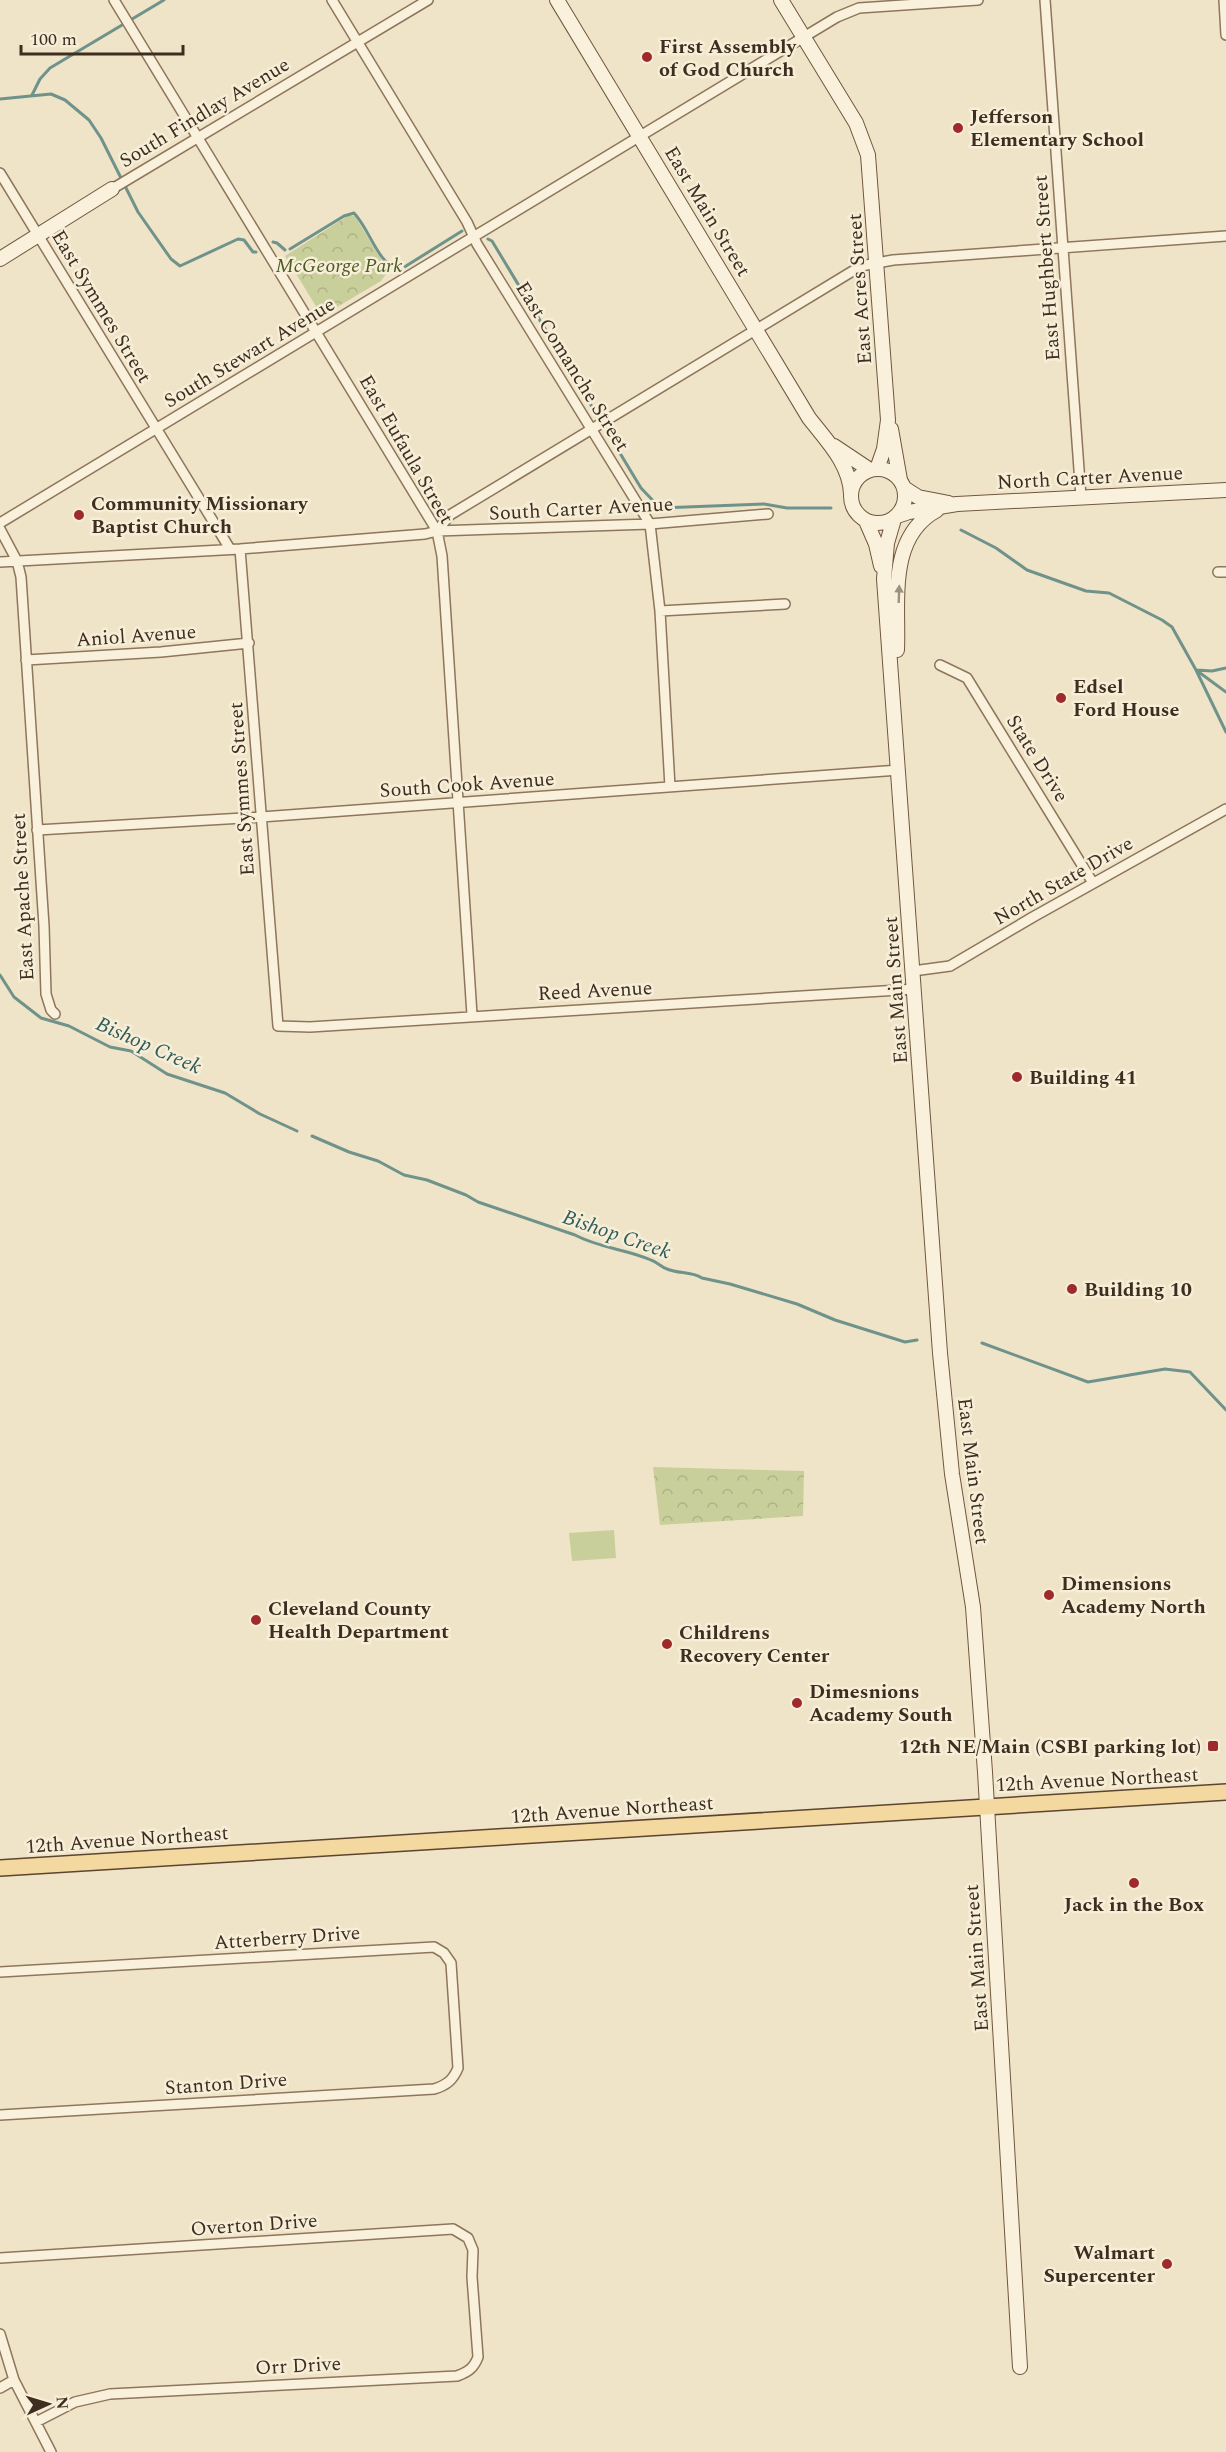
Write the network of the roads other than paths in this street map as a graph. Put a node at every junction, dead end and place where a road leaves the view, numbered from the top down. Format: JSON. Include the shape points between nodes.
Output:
{"nodes":[{"id":1,"x":114,"y":0,"type":"edge"},
{"id":2,"x":332,"y":0,"type":"edge"},
{"id":3,"x":428,"y":0,"type":"edge"},
{"id":4,"x":557,"y":0,"type":"edge"},
{"id":5,"x":781,"y":0,"type":"edge"},
{"id":6,"x":978,"y":0,"type":"edge"},
{"id":7,"x":1045,"y":0,"type":"edge"},
{"id":8,"x":1224,"y":0,"type":"edge"},
{"id":9,"x":859,"y":4,"type":"edge"},
{"id":10,"x":1226,"y":35,"type":"edge"},
{"id":11,"x":803,"y":36,"type":"junction"},
{"id":12,"x":358,"y":43,"type":"junction"},
{"id":13,"x":640,"y":135,"type":"junction"},
{"id":14,"x":197,"y":139,"type":"junction"},
{"id":15,"x":0,"y":173,"type":"edge"},
{"id":16,"x":112,"y":189,"type":"joint"},
{"id":17,"x":38,"y":236,"type":"junction"},
{"id":18,"x":474,"y":236,"type":"junction"},
{"id":19,"x":1226,"y":236,"type":"edge"},
{"id":20,"x":1063,"y":248,"type":"junction"},
{"id":21,"x":0,"y":259,"type":"edge"},
{"id":22,"x":877,"y":262,"type":"junction"},
{"id":23,"x":757,"y":330,"type":"junction"},
{"id":24,"x":317,"y":331,"type":"junction"},
{"id":25,"x":888,"y":420,"type":"junction"},
{"id":26,"x":594,"y":428,"type":"junction"},
{"id":27,"x":156,"y":429,"type":"junction"},
{"id":28,"x":827,"y":441,"type":"junction"},
{"id":29,"x":874,"y":469,"type":"junction"},
{"id":30,"x":902,"y":484,"type":"junction"},
{"id":31,"x":1226,"y":490,"type":"edge"},
{"id":32,"x":851,"y":494,"type":"junction"},
{"id":33,"x":1081,"y":497,"type":"junction"},
{"id":34,"x":957,"y":504,"type":"junction"},
{"id":35,"x":941,"y":508,"type":"junction"},
{"id":36,"x":768,"y":514,"type":"dead end"},
{"id":37,"x":895,"y":518,"type":"junction"},
{"id":38,"x":866,"y":521,"type":"junction"},
{"id":39,"x":0,"y":523,"type":"edge"},
{"id":40,"x":650,"y":524,"type":"junction"},
{"id":41,"x":0,"y":529,"type":"edge"},
{"id":42,"x":438,"y":531,"type":"junction"},
{"id":43,"x":235,"y":549,"type":"junction"},
{"id":44,"x":17,"y":561,"type":"junction"},
{"id":45,"x":0,"y":562,"type":"edge"},
{"id":46,"x":884,"y":579,"type":"junction"},
{"id":47,"x":785,"y":604,"type":"dead end"},
{"id":48,"x":660,"y":611,"type":"junction"},
{"id":49,"x":249,"y":643,"type":"junction"},
{"id":50,"x":26,"y":660,"type":"junction"},
{"id":51,"x":940,"y":665,"type":"dead end"},
{"id":52,"x":895,"y":715,"type":"junction"},
{"id":53,"x":899,"y":770,"type":"junction"},
{"id":54,"x":670,"y":787,"type":"junction"},
{"id":55,"x":458,"y":803,"type":"junction"},
{"id":56,"x":1226,"y":809,"type":"edge"},
{"id":57,"x":261,"y":817,"type":"junction"},
{"id":58,"x":37,"y":830,"type":"junction"},
{"id":59,"x":1093,"y":883,"type":"junction"},
{"id":60,"x":913,"y":971,"type":"junction"},
{"id":61,"x":915,"y":989,"type":"junction"},
{"id":62,"x":55,"y":1014,"type":"dead end"},
{"id":63,"x":472,"y":1015,"type":"junction"},
{"id":64,"x":278,"y":1026,"type":"joint"},
{"id":65,"x":1226,"y":1792,"type":"edge"},
{"id":66,"x":986,"y":1806,"type":"junction"},
{"id":67,"x":0,"y":1868,"type":"edge"},
{"id":68,"x":0,"y":1972,"type":"edge"},
{"id":69,"x":453,"y":2080,"type":"joint"},
{"id":70,"x":0,"y":2115,"type":"edge"},
{"id":71,"x":0,"y":2258,"type":"edge"},
{"id":72,"x":472,"y":2277,"type":"joint"},
{"id":73,"x":0,"y":2334,"type":"edge"},
{"id":74,"x":1020,"y":2367,"type":"dead end"},
{"id":75,"x":14,"y":2380,"type":"junction"},
{"id":76,"x":0,"y":2388,"type":"edge"},
{"id":77,"x":36,"y":2422,"type":"junction"},
{"id":78,"x":51,"y":2452,"type":"edge"}],
"edges":[{"from":1,"to":14,"type":"street","name":"East Eufaula Street"},
{"from":2,"to":12,"type":"street","name":"East Comanche Street"},
{"from":3,"to":12,"type":"street","name":"South Findlay Avenue"},
{"from":4,"to":13,"type":"street","name":"East Main Street"},
{"from":5,"to":11,"type":"street","name":"East Acres Street"},
{"from":6,"to":9,"type":"street","name":"South Stewart Avenue"},
{"from":7,"to":20,"type":"street","name":"East Hughbert Street"},
{"from":8,"to":10,"type":"street"},
{"from":9,"to":11,"type":"street","name":"South Stewart Avenue"},
{"from":11,"to":13,"type":"street","name":"South Stewart Avenue"},
{"from":11,"to":22,"type":"street","name":"East Acres Street","via":[[856,123],[868,155]]},
{"from":12,"to":14,"type":"street","name":"South Findlay Avenue"},
{"from":12,"to":18,"type":"street","name":"East Comanche Street"},
{"from":13,"to":18,"type":"street","name":"South Stewart Avenue"},
{"from":13,"to":23,"type":"street","name":"East Main Street"},
{"from":14,"to":16,"type":"street","name":"South Findlay Avenue"},
{"from":14,"to":24,"type":"street","name":"East Eufaula Street"},
{"from":15,"to":17,"type":"street","name":"East Symmes Street"},
{"from":16,"to":17,"type":"street","name":"South Findlay Avenue"},
{"from":17,"to":21,"type":"street","name":"South Findlay Avenue"},
{"from":17,"to":27,"type":"street","name":"East Symmes Street"},
{"from":18,"to":24,"type":"street","name":"South Stewart Avenue"},
{"from":18,"to":26,"type":"street","name":"East Comanche Street"},
{"from":19,"to":20,"type":"street"},
{"from":20,"to":22,"type":"street"},
{"from":20,"to":33,"type":"street","name":"East Hughbert Street"},
{"from":22,"to":23,"type":"street","via":[[861,266]]},
{"from":22,"to":25,"type":"street","name":"East Acres Street"},
{"from":23,"to":26,"type":"street"},
{"from":23,"to":28,"type":"street","name":"East Main Street"},
{"from":24,"to":27,"type":"street","name":"South Stewart Avenue"},
{"from":24,"to":42,"type":"street","name":"East Eufaula Street"},
{"from":25,"to":29,"type":"street","name":"East Acres Street","via":[[884,449]]},
{"from":25,"to":30,"type":"street","name":"East Acres Street"},
{"from":26,"to":40,"type":"street","name":"East Comanche Street"},
{"from":26,"to":42,"type":"street","via":[[450,515]]},
{"from":27,"to":39,"type":"street","name":"South Stewart Avenue"},
{"from":27,"to":43,"type":"street","name":"East Symmes Street"},
{"from":28,"to":29,"type":"street","name":"East Main Street"},
{"from":28,"to":32,"type":"street","name":"East Main Street","via":[[844,466]]},
{"from":29,"to":30,"type":"street","via":[[893,473]]},
{"from":29,"to":32,"type":"street","via":[[861,475]]},
{"from":30,"to":34,"type":"street","name":"North Carter Avenue","via":[[918,497]]},
{"from":30,"to":37,"type":"street","via":[[906,498]]},
{"from":31,"to":33,"type":"street","name":"North Carter Avenue"},
{"from":32,"to":38,"type":"street","via":[[854,510]]},
{"from":33,"to":34,"type":"street","name":"North Carter Avenue"},
{"from":34,"to":35,"type":"street","name":"North Carter Avenue"},
{"from":35,"to":37,"type":"street","name":"North Carter Avenue"},
{"from":52,"to":35,"type":"street","one_way":true,"via":[[903,547],[917,525]]},
{"from":36,"to":40,"type":"street","name":"South Carter Avenue"},
{"from":37,"to":38,"type":"street","via":[[884,523]]},
{"from":37,"to":46,"type":"street","name":"East Main Street","via":[[887,543]]},
{"from":38,"to":46,"type":"street","name":"East Main Street"},
{"from":40,"to":42,"type":"street","name":"South Carter Avenue"},
{"from":40,"to":48,"type":"street","name":"East Comanche Street"},
{"from":41,"to":44,"type":"street","name":"East Apache Street"},
{"from":42,"to":43,"type":"street","name":"South Carter Avenue"},
{"from":42,"to":55,"type":"street","name":"East Eufaula Street"},
{"from":43,"to":44,"type":"street","name":"South Carter Avenue"},
{"from":43,"to":49,"type":"street","name":"East Symmes Street"},
{"from":44,"to":45,"type":"street","name":"South Carter Avenue"},
{"from":44,"to":50,"type":"street","name":"East Apache Street"},
{"from":46,"to":52,"type":"street","name":"East Main Street"},
{"from":47,"to":48,"type":"street"},
{"from":48,"to":54,"type":"street","name":"East Comanche Street"},
{"from":49,"to":50,"type":"street","name":"Aniol Avenue"},
{"from":49,"to":57,"type":"street","name":"East Symmes Street"},
{"from":50,"to":58,"type":"street","name":"East Apache Street"},
{"from":51,"to":59,"type":"street","name":"State Drive","via":[[967,678]]},
{"from":52,"to":53,"type":"street","name":"East Main Street"},
{"from":53,"to":54,"type":"street","name":"South Cook Avenue"},
{"from":53,"to":60,"type":"street","name":"East Main Street"},
{"from":54,"to":55,"type":"street","name":"South Cook Avenue"},
{"from":55,"to":57,"type":"street","name":"South Cook Avenue"},
{"from":55,"to":63,"type":"street","name":"East Eufaula Street"},
{"from":56,"to":59,"type":"street","name":"North State Drive"},
{"from":57,"to":58,"type":"street","name":"South Cook Avenue"},
{"from":57,"to":64,"type":"street","name":"East Symmes Street"},
{"from":58,"to":62,"type":"street","name":"East Apache Street","via":[[46,994]]},
{"from":59,"to":60,"type":"street","name":"North State Drive","via":[[950,966]]},
{"from":60,"to":61,"type":"street","name":"East Main Street"},
{"from":61,"to":63,"type":"street","name":"Reed Avenue"},
{"from":61,"to":66,"type":"street","name":"East Main Street","via":[[940,1353],[952,1474],[973,1607]]},
{"from":63,"to":64,"type":"street","name":"Reed Avenue"},
{"from":65,"to":66,"type":"main road","name":"12th Avenue Northeast"},
{"from":66,"to":67,"type":"main road","name":"12th Avenue Northeast"},
{"from":66,"to":74,"type":"street","name":"East Main Street"},
{"from":68,"to":69,"type":"street","name":"Atterberry Drive","via":[[434,1947],[448,1957],[452,1973],[458,2057]]},
{"from":69,"to":70,"type":"street","name":"Stanton Drive","via":[[434,2088]]},
{"from":71,"to":72,"type":"street","name":"Overton Drive","via":[[453,2229],[471,2243]]},
{"from":72,"to":77,"type":"street","name":"Orr Drive","via":[[478,2357],[471,2369],[458,2376],[110,2394],[75,2402]]},
{"from":73,"to":75,"type":"street"},
{"from":75,"to":76,"type":"street"},
{"from":75,"to":77,"type":"street"},
{"from":77,"to":78,"type":"street"}]}
